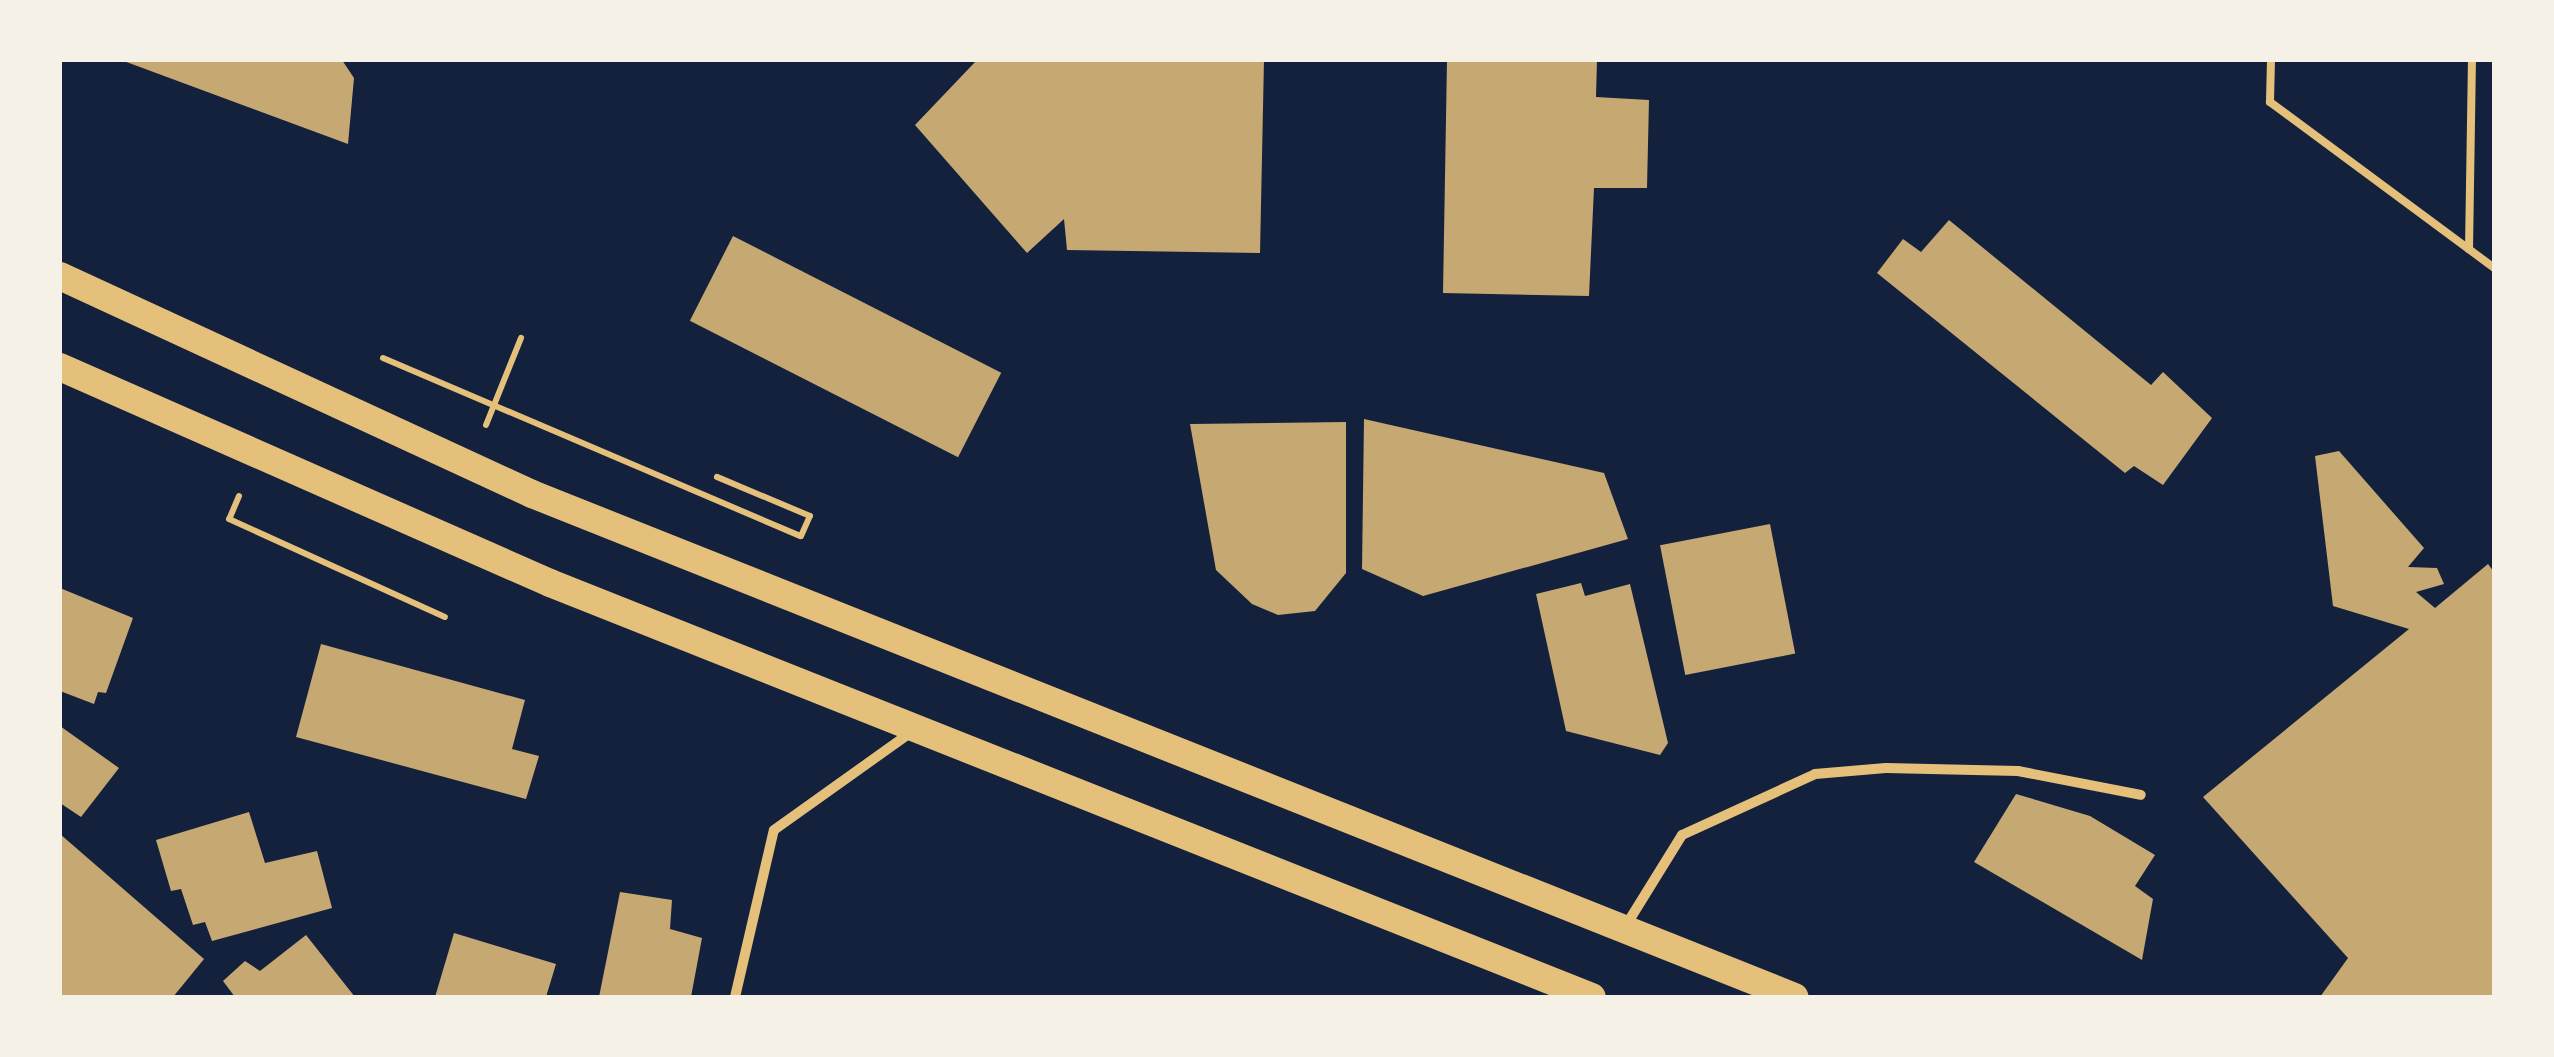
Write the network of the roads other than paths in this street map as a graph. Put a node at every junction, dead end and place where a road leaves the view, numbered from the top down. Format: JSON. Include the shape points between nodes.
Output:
{"nodes":[{"id":1,"x":2271,"y":60,"type":"edge"},
{"id":2,"x":2472,"y":60,"type":"edge"},
{"id":3,"x":2469,"y":250,"type":"junction"},
{"id":4,"x":2494,"y":268,"type":"edge"},
{"id":5,"x":60,"y":276,"type":"edge"},
{"id":6,"x":60,"y":366,"type":"edge"},
{"id":7,"x":915,"y":730,"type":"junction"},
{"id":8,"x":2142,"y":795,"type":"dead end"},
{"id":9,"x":1624,"y":930,"type":"junction"},
{"id":10,"x":734,"y":997,"type":"edge"},
{"id":11,"x":1592,"y":997,"type":"edge"},
{"id":12,"x":1795,"y":997,"type":"edge"}],
"edges":[{"from":1,"to":3,"type":"lane","via":[[2270,102]]},
{"from":2,"to":3,"type":"lane"},
{"from":3,"to":4,"type":"lane"},
{"from":5,"to":9,"type":"highway","via":[[532,494]]},
{"from":6,"to":7,"type":"highway","via":[[532,576]]},
{"from":7,"to":10,"type":"street","via":[[774,830]]},
{"from":7,"to":11,"type":"highway"},
{"from":8,"to":9,"type":"street","via":[[2018,771],[1815,774],[1682,835]]},
{"from":9,"to":12,"type":"highway"}]}
